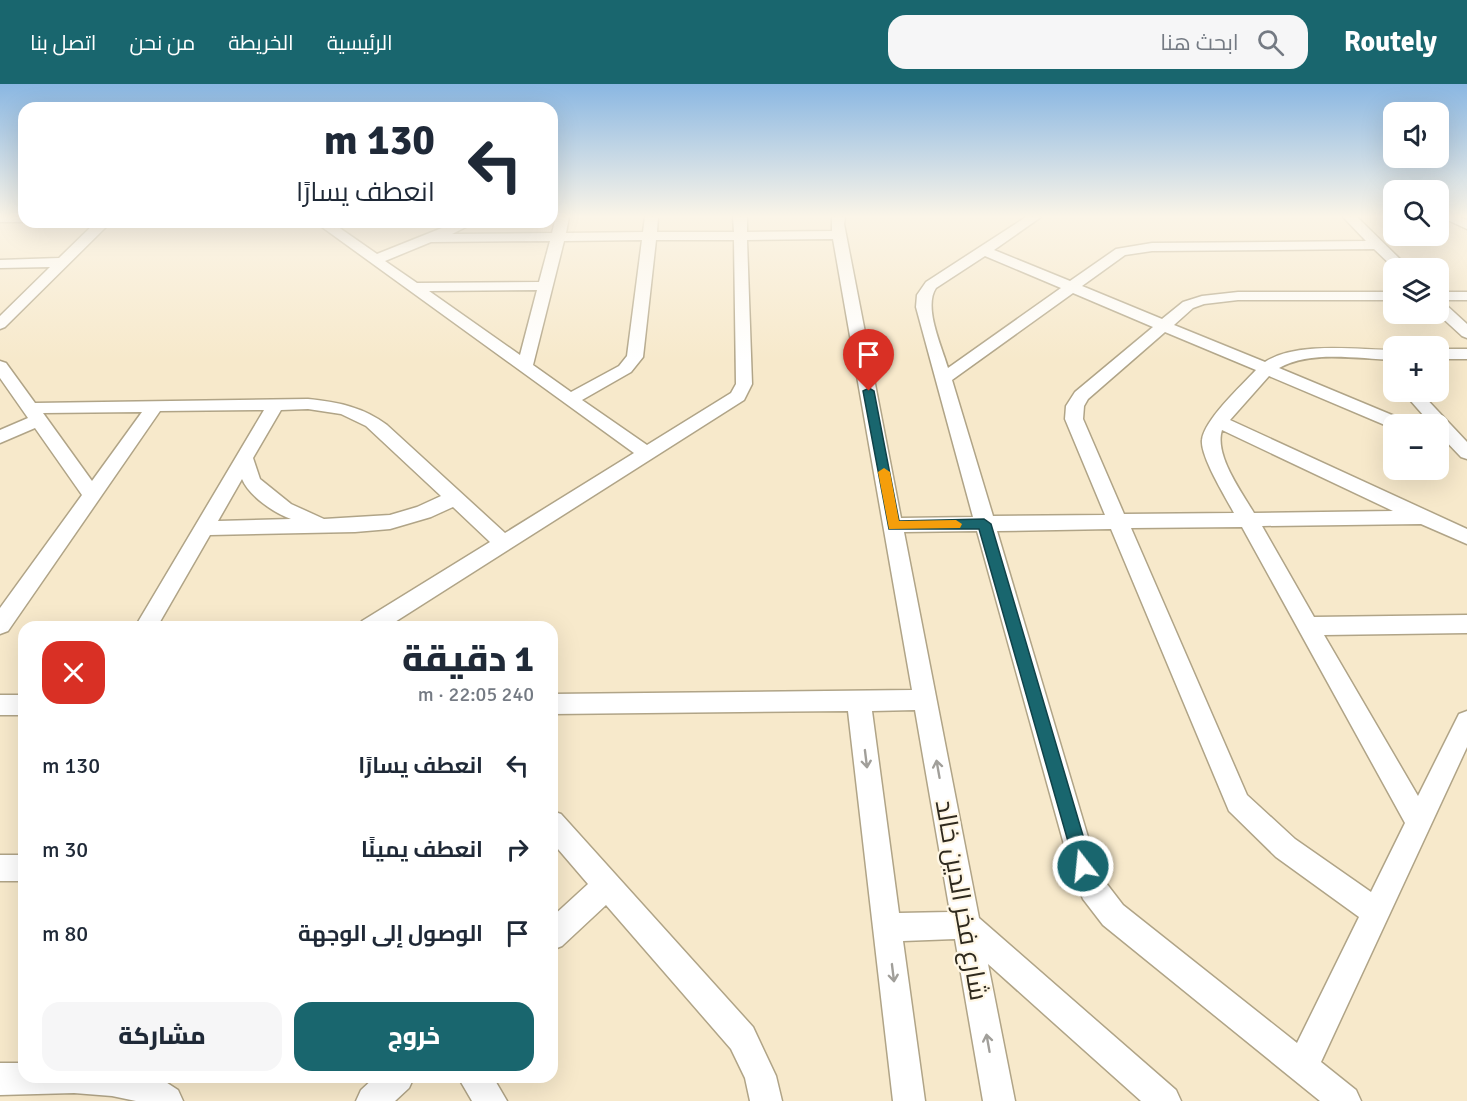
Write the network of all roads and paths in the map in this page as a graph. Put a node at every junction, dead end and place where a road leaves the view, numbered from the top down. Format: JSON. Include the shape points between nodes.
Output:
{"nodes":[{"id":1,"x":61,"y":264,"type":"edge"},
{"id":2,"x":381,"y":264,"type":"edge"},
{"id":3,"x":551,"y":264,"type":"edge"},
{"id":4,"x":647,"y":264,"type":"edge"},
{"id":5,"x":741,"y":264,"type":"edge"},
{"id":6,"x":846,"y":264,"type":"edge"},
{"id":7,"x":962,"y":264,"type":"edge"},
{"id":8,"x":1017,"y":264,"type":"edge"},
{"id":9,"x":1101,"y":264,"type":"edge"},
{"id":10,"x":545,"y":286,"type":"junction"},
{"id":11,"x":413,"y":287,"type":"junction"},
{"id":12,"x":1071,"y":287,"type":"junction"},
{"id":13,"x":1383,"y":296,"type":"edge"},
{"id":14,"x":1449,"y":296,"type":"edge"},
{"id":15,"x":1467,"y":296,"type":"edge"},
{"id":16,"x":1449,"y":316,"type":"edge"},
{"id":17,"x":0,"y":324,"type":"edge"},
{"id":18,"x":1164,"y":326,"type":"junction"},
{"id":19,"x":1467,"y":333,"type":"edge"},
{"id":20,"x":1449,"y":354,"type":"edge"},
{"id":21,"x":1467,"y":354,"type":"edge"},
{"id":22,"x":1383,"y":355,"type":"edge"},
{"id":23,"x":525,"y":366,"type":"junction"},
{"id":24,"x":1267,"y":369,"type":"junction"},
{"id":25,"x":1,"y":370,"type":"edge"},
{"id":26,"x":943,"y":379,"type":"junction"},
{"id":27,"x":571,"y":399,"type":"junction"},
{"id":28,"x":1420,"y":402,"type":"edge"},
{"id":29,"x":274,"y":405,"type":"junction"},
{"id":30,"x":154,"y":406,"type":"junction"},
{"id":31,"x":34,"y":414,"type":"junction"},
{"id":32,"x":1383,"y":418,"type":"edge"},
{"id":33,"x":1219,"y":422,"type":"junction"},
{"id":34,"x":0,"y":437,"type":"edge"},
{"id":35,"x":1449,"y":446,"type":"edge"},
{"id":36,"x":1467,"y":453,"type":"edge"},
{"id":37,"x":647,"y":454,"type":"junction"},
{"id":38,"x":244,"y":458,"type":"junction"},
{"id":39,"x":92,"y":495,"type":"junction"},
{"id":40,"x":455,"y":498,"type":"junction"},
{"id":41,"x":1425,"y":517,"type":"junction"},
{"id":42,"x":1248,"y":520,"type":"junction"},
{"id":43,"x":1116,"y":522,"type":"junction"},
{"id":44,"x":984,"y":524,"type":"junction"},
{"id":45,"x":329,"y":525,"type":"junction"},
{"id":46,"x":894,"y":525,"type":"junction"},
{"id":47,"x":204,"y":528,"type":"junction"},
{"id":48,"x":1467,"y":537,"type":"edge"},
{"id":49,"x":504,"y":544,"type":"junction"},
{"id":50,"x":150,"y":621,"type":"edge"},
{"id":51,"x":380,"y":621,"type":"edge"},
{"id":52,"x":1467,"y":624,"type":"edge"},
{"id":53,"x":0,"y":625,"type":"edge"},
{"id":54,"x":1308,"y":626,"type":"junction"},
{"id":55,"x":859,"y":700,"type":"junction"},
{"id":56,"x":926,"y":700,"type":"junction"},
{"id":57,"x":558,"y":704,"type":"edge"},
{"id":58,"x":0,"y":705,"type":"edge"},
{"id":59,"x":18,"y":705,"type":"edge"},
{"id":60,"x":1467,"y":721,"type":"edge"},
{"id":61,"x":1419,"y":822,"type":"junction"},
{"id":62,"x":558,"y":830,"type":"edge"},
{"id":63,"x":0,"y":868,"type":"edge"},
{"id":64,"x":18,"y":868,"type":"edge"},
{"id":65,"x":607,"y":885,"type":"junction"},
{"id":66,"x":1376,"y":912,"type":"junction"},
{"id":67,"x":966,"y":925,"type":"junction"},
{"id":68,"x":888,"y":928,"type":"junction"},
{"id":69,"x":558,"y":930,"type":"edge"},
{"id":70,"x":1302,"y":1066,"type":"junction"},
{"id":71,"x":0,"y":1079,"type":"edge"},
{"id":72,"x":18,"y":1079,"type":"edge"},
{"id":73,"x":120,"y":1083,"type":"edge"},
{"id":74,"x":392,"y":1083,"type":"edge"},
{"id":75,"x":478,"y":1083,"type":"edge"},
{"id":76,"x":167,"y":1101,"type":"edge"},
{"id":77,"x":372,"y":1101,"type":"edge"},
{"id":78,"x":490,"y":1101,"type":"edge"},
{"id":79,"x":766,"y":1101,"type":"edge"},
{"id":80,"x":909,"y":1101,"type":"edge"},
{"id":81,"x":999,"y":1101,"type":"edge"},
{"id":82,"x":1165,"y":1101,"type":"edge"},
{"id":83,"x":1345,"y":1101,"type":"edge"}],
"edges":[{"from":1,"to":17,"type":"street"},
{"from":2,"to":11,"type":"street"},
{"from":3,"to":10,"type":"street"},
{"from":4,"to":27,"type":"street","via":[[635,357],[625,369]]},
{"from":5,"to":37,"type":"street","via":[[743,390]]},
{"from":6,"to":46,"type":"street","name":"شارع فخر الدين خالد"},
{"from":7,"to":26,"type":"street","via":[[931,285],[924,295],[925,320]]},
{"from":8,"to":12,"type":"street"},
{"from":9,"to":12,"type":"street"},
{"from":10,"to":11,"type":"street"},
{"from":10,"to":23,"type":"street"},
{"from":11,"to":23,"type":"street"},
{"from":12,"to":18,"type":"street"},
{"from":12,"to":26,"type":"street"},
{"from":13,"to":18,"type":"street","via":[[1218,298],[1188,305]]},
{"from":14,"to":15,"type":"street"},
{"from":16,"to":19,"type":"street"},
{"from":18,"to":24,"type":"street"},
{"from":18,"to":43,"type":"street","via":[[1081,396],[1075,406],[1078,432]]},
{"from":20,"to":21,"type":"street"},
{"from":22,"to":24,"type":"street","via":[[1289,357]]},
{"from":23,"to":27,"type":"street"},
{"from":24,"to":32,"type":"street"},
{"from":24,"to":33,"type":"street"},
{"from":25,"to":31,"type":"street"},
{"from":26,"to":44,"type":"street"},
{"from":27,"to":37,"type":"street"},
{"from":28,"to":36,"type":"street"},
{"from":29,"to":30,"type":"street"},
{"from":29,"to":38,"type":"street"},
{"from":29,"to":40,"type":"street","via":[[339,406],[364,415]]},
{"from":30,"to":31,"type":"street"},
{"from":30,"to":39,"type":"street"},
{"from":31,"to":34,"type":"street"},
{"from":31,"to":39,"type":"street"},
{"from":33,"to":41,"type":"street"},
{"from":33,"to":42,"type":"street","via":[[1212,430],[1210,443],[1214,458]]},
{"from":35,"to":36,"type":"street"},
{"from":37,"to":49,"type":"street"},
{"from":38,"to":45,"type":"street","via":[[252,482],[284,509]]},
{"from":38,"to":47,"type":"street"},
{"from":39,"to":53,"type":"street"},
{"from":40,"to":45,"type":"street","via":[[390,522]]},
{"from":40,"to":49,"type":"street"},
{"from":41,"to":42,"type":"street"},
{"from":41,"to":48,"type":"street"},
{"from":42,"to":43,"type":"street"},
{"from":42,"to":54,"type":"street"},
{"from":43,"to":44,"type":"street"},
{"from":43,"to":66,"type":"street","via":[[1238,803],[1268,834]]},
{"from":44,"to":46,"type":"street"},
{"from":44,"to":70,"type":"street","via":[[1083,866],[1093,889],[1113,915]]},
{"from":45,"to":47,"type":"street"},
{"from":46,"to":56,"type":"street","name":"شارع فخر الدين خالد"},
{"from":47,"to":50,"type":"street"},
{"from":49,"to":51,"type":"street"},
{"from":52,"to":54,"type":"street"},
{"from":54,"to":61,"type":"street"},
{"from":55,"to":56,"type":"street"},
{"from":55,"to":57,"type":"street"},
{"from":55,"to":68,"type":"street","one_way":true},
{"from":67,"to":56,"type":"street","name":"شارع فخر الدين خالد","one_way":true},
{"from":58,"to":59,"type":"street"},
{"from":60,"to":61,"type":"street"},
{"from":61,"to":66,"type":"street"},
{"from":62,"to":65,"type":"street"},
{"from":63,"to":64,"type":"street"},
{"from":65,"to":69,"type":"street"},
{"from":65,"to":79,"type":"street","via":[[742,1038],[760,1076]]},
{"from":66,"to":70,"type":"street"},
{"from":67,"to":68,"type":"street"},
{"from":81,"to":67,"type":"street","name":"شارع فخر الدين خالد","one_way":true},
{"from":67,"to":82,"type":"street"},
{"from":68,"to":80,"type":"street","one_way":true},
{"from":70,"to":83,"type":"street"},
{"from":71,"to":72,"type":"street"},
{"from":73,"to":76,"type":"street","via":[[149,1089]]},
{"from":74,"to":77,"type":"street"},
{"from":75,"to":78,"type":"street"}]}
